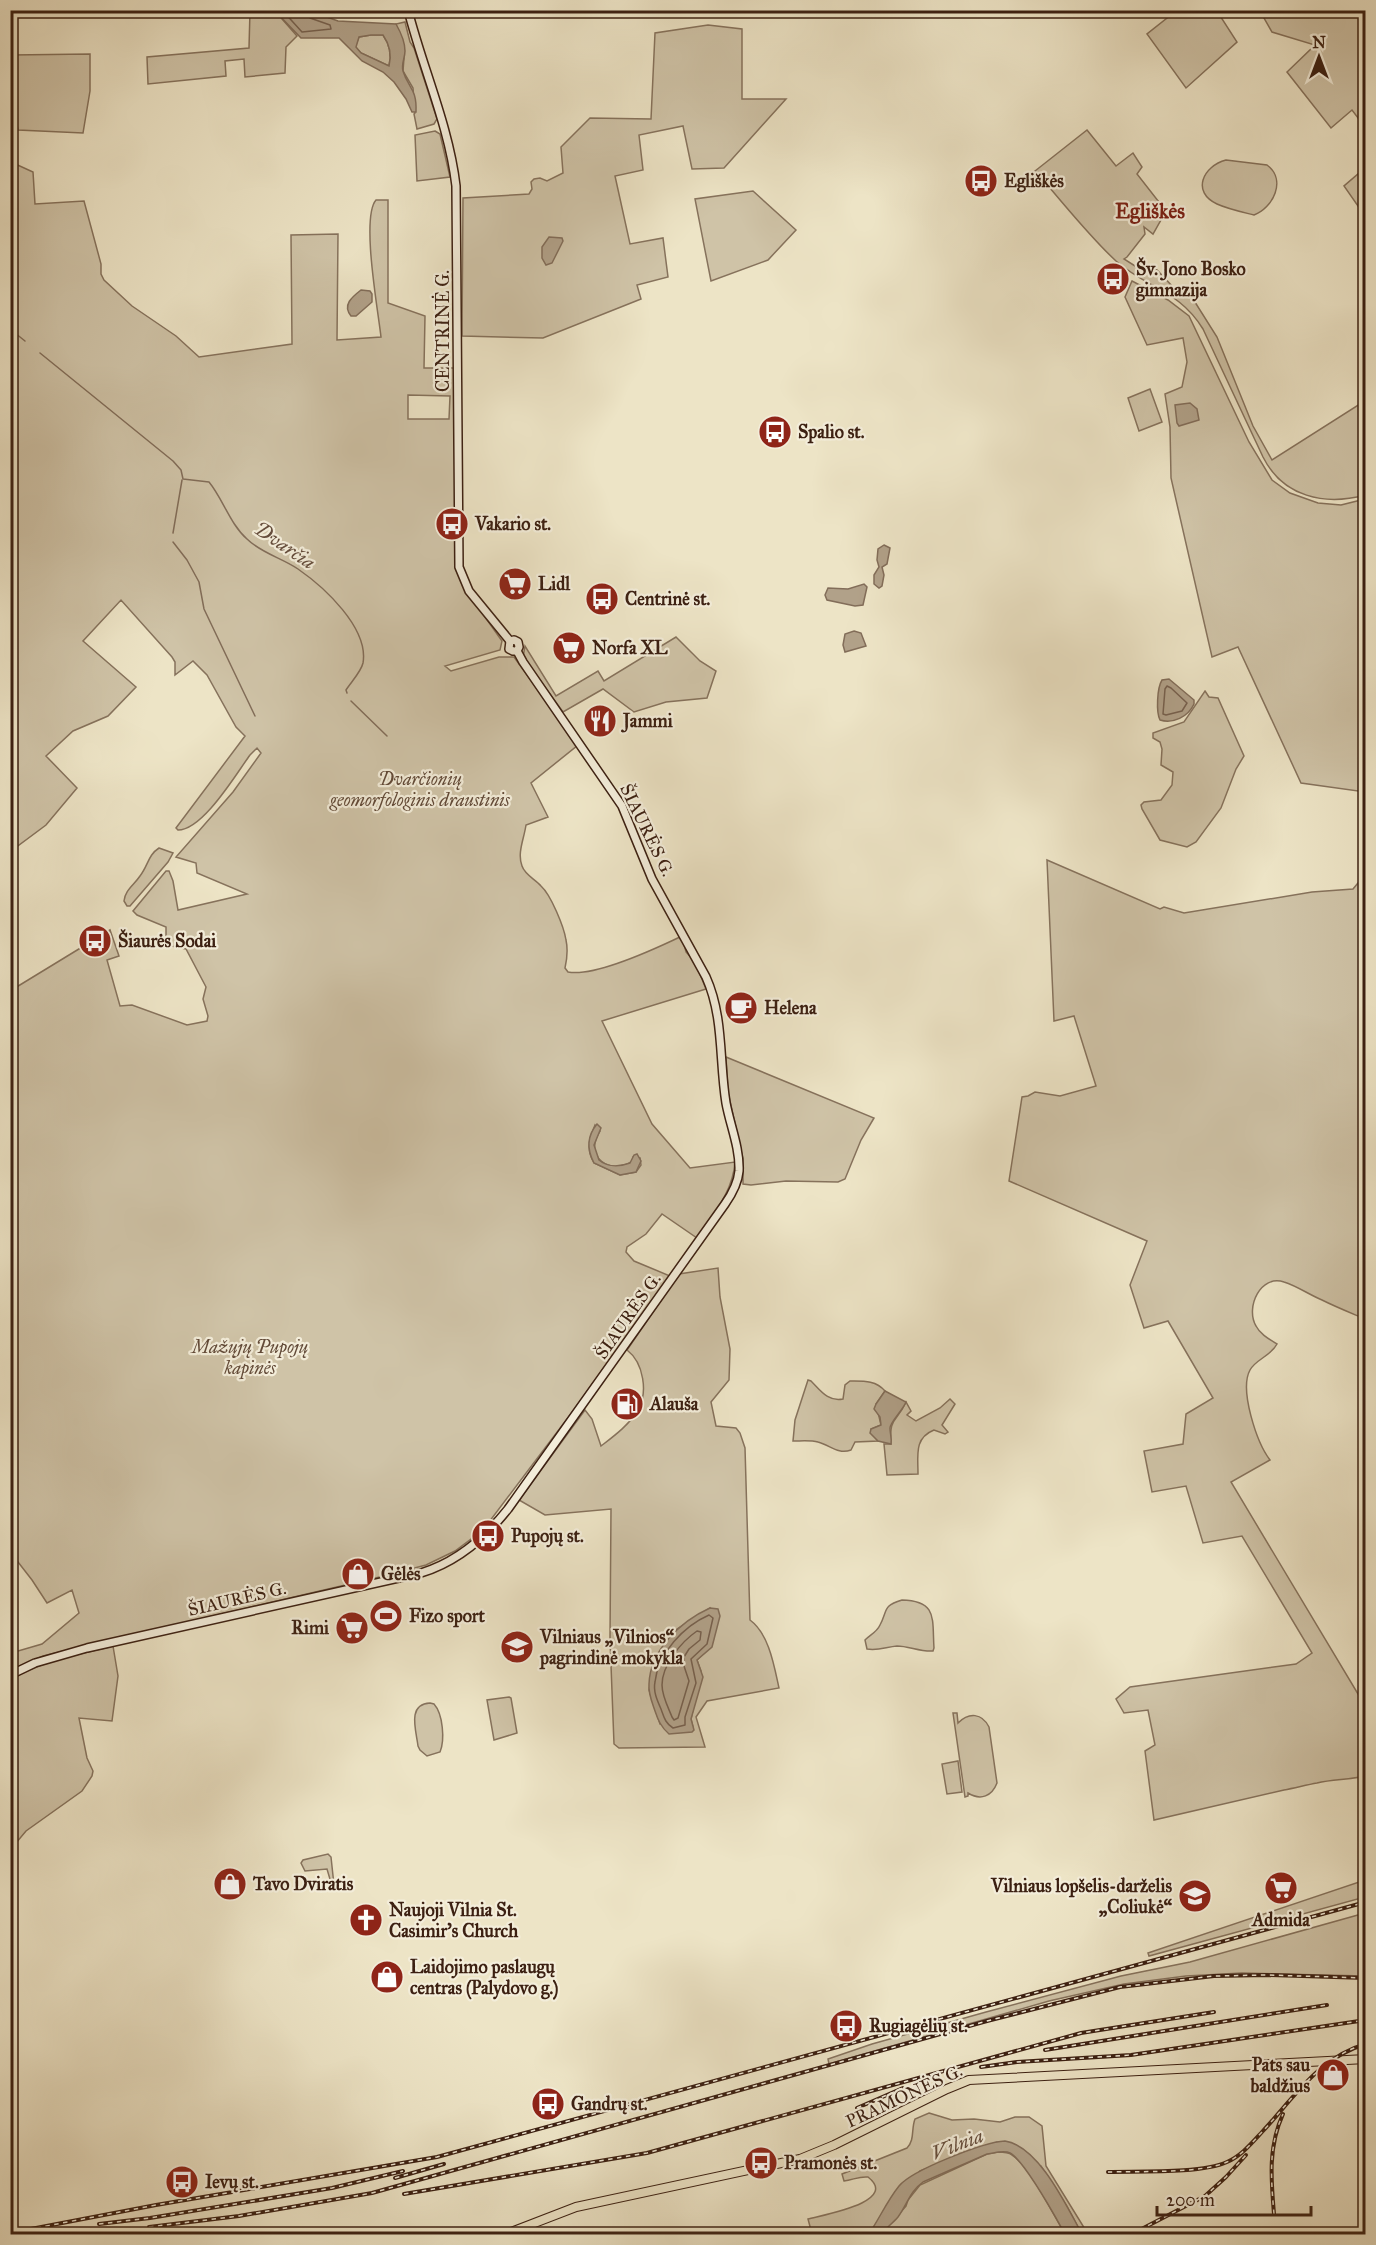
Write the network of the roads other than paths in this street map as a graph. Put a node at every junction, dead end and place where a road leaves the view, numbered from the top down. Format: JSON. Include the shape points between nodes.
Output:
{"nodes":[{"id":1,"x":408,"y":10,"type":"edge"},
{"id":2,"x":518,"y":642,"type":"dead end"},
{"id":3,"x":512,"y":647,"type":"junction"},
{"id":4,"x":10,"y":1675,"type":"edge"},
{"id":5,"x":1365,"y":2059,"type":"edge"},
{"id":6,"x":506,"y":2235,"type":"edge"}],
"edges":[{"from":1,"to":3,"type":"main road","name":"CENTRINĖ G.","via":[[447,137],[456,186],[459,567],[469,591]]},
{"from":2,"to":3,"type":"main road","via":[[514,640]]},
{"from":3,"to":4,"type":"main road","name":"ŠIAURĖS G.","via":[[622,806],[652,879],[713,993],[726,1104],[738,1161],[738,1179],[731,1195],[508,1509],[457,1557],[421,1573],[78,1651]]},
{"from":5,"to":6,"type":"main road","name":"PRAMONĖS G.","via":[[969,2080],[800,2159],[576,2207]]}]}
